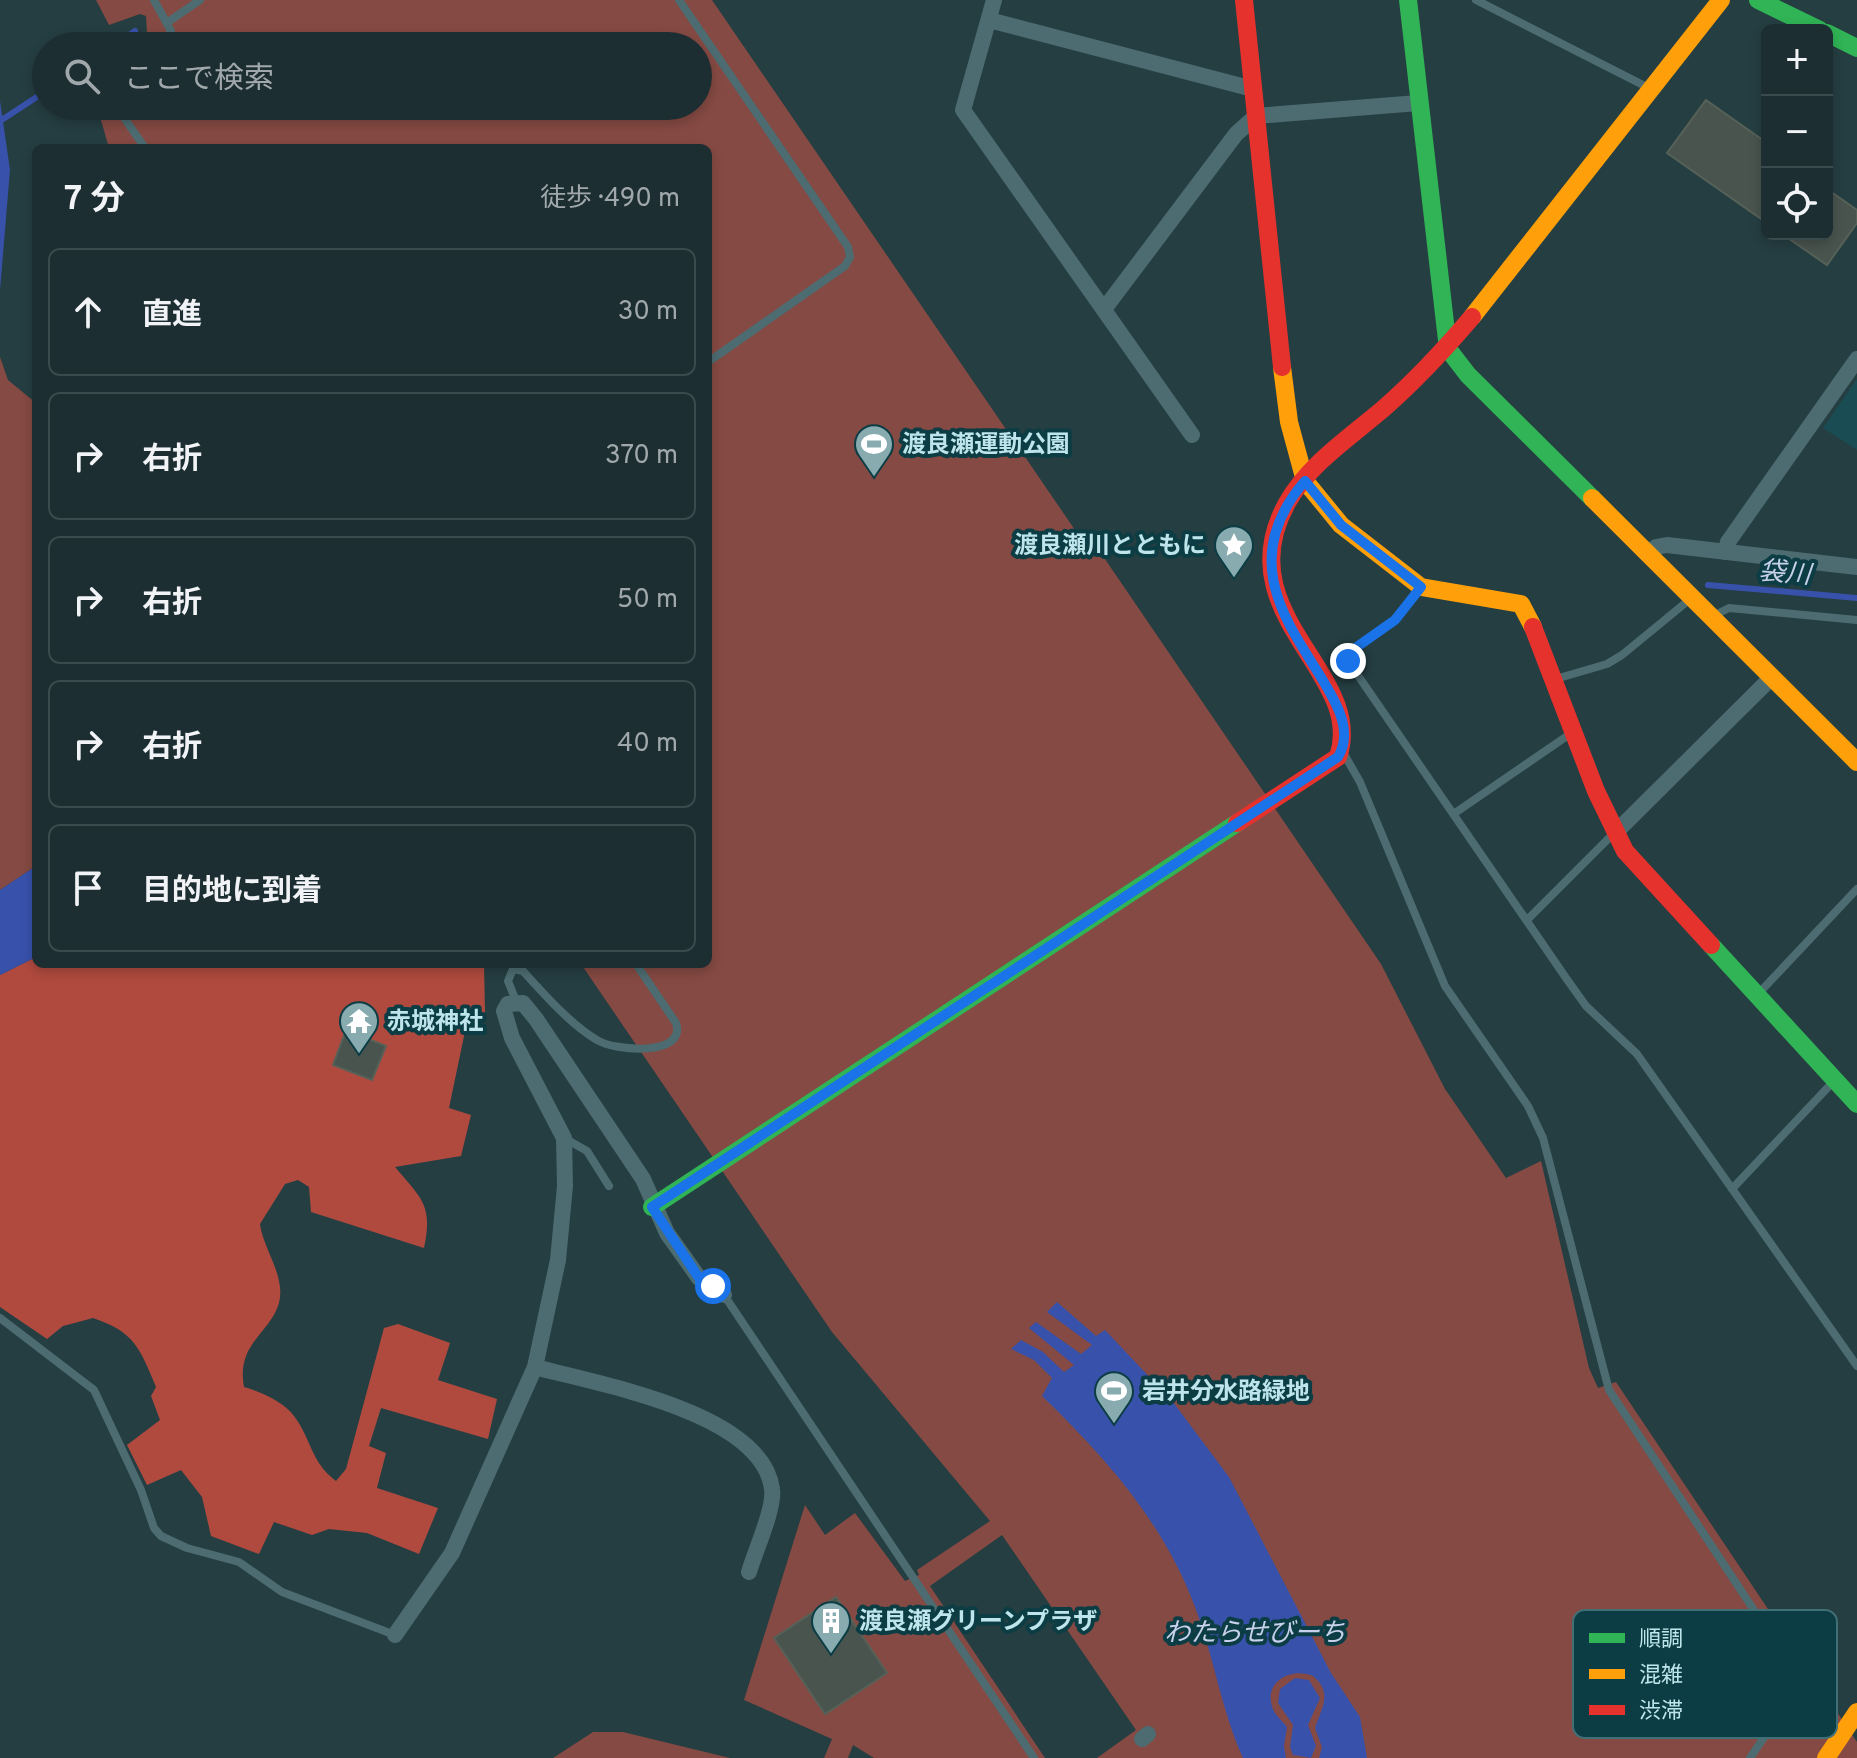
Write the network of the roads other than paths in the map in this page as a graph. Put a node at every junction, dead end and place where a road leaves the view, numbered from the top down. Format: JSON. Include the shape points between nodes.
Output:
{"nodes":[{"id":1,"x":154,"y":0,"type":"edge"},
{"id":2,"x":200,"y":0,"type":"edge"},
{"id":3,"x":679,"y":0,"type":"edge"},
{"id":4,"x":994,"y":0,"type":"edge"},
{"id":5,"x":1244,"y":0,"type":"edge"},
{"id":6,"x":1408,"y":0,"type":"edge"},
{"id":7,"x":1476,"y":0,"type":"edge"},
{"id":8,"x":1721,"y":0,"type":"edge"},
{"id":9,"x":1758,"y":0,"type":"edge"},
{"id":10,"x":989,"y":20,"type":"junction"},
{"id":11,"x":168,"y":22,"type":"junction"},
{"id":12,"x":1808,"y":24,"type":"edge"},
{"id":13,"x":170,"y":32,"type":"edge"},
{"id":14,"x":701,"y":32,"type":"edge"},
{"id":15,"x":1833,"y":36,"type":"edge"},
{"id":16,"x":712,"y":48,"type":"edge"},
{"id":17,"x":1857,"y":48,"type":"edge"},
{"id":18,"x":1253,"y":89,"type":"junction"},
{"id":19,"x":1651,"y":89,"type":"junction"},
{"id":20,"x":1418,"y":103,"type":"junction"},
{"id":21,"x":1256,"y":116,"type":"junction"},
{"id":22,"x":126,"y":120,"type":"edge"},
{"id":23,"x":142,"y":144,"type":"edge"},
{"id":24,"x":1105,"y":308,"type":"junction"},
{"id":25,"x":1448,"y":349,"type":"junction"},
{"id":26,"x":712,"y":359,"type":"edge"},
{"id":27,"x":1857,"y":359,"type":"edge"},
{"id":28,"x":1192,"y":435,"type":"dead end"},
{"id":29,"x":1305,"y":481,"type":"junction"},
{"id":30,"x":1725,"y":552,"type":"junction"},
{"id":31,"x":1647,"y":554,"type":"junction"},
{"id":32,"x":1857,"y":567,"type":"edge"},
{"id":33,"x":1421,"y":587,"type":"junction"},
{"id":34,"x":1690,"y":599,"type":"junction"},
{"id":35,"x":1710,"y":619,"type":"junction"},
{"id":36,"x":1857,"y":620,"type":"edge"},
{"id":37,"x":1554,"y":679,"type":"junction"},
{"id":38,"x":1770,"y":679,"type":"junction"},
{"id":39,"x":1574,"y":732,"type":"junction"},
{"id":40,"x":1337,"y":756,"type":"junction"},
{"id":41,"x":1857,"y":762,"type":"edge"},
{"id":42,"x":1455,"y":813,"type":"junction"},
{"id":43,"x":1615,"y":833,"type":"junction"},
{"id":44,"x":1857,"y":889,"type":"edge"},
{"id":45,"x":1528,"y":919,"type":"junction"},
{"id":46,"x":639,"y":968,"type":"edge"},
{"id":47,"x":1757,"y":995,"type":"junction"},
{"id":48,"x":516,"y":1001,"type":"junction"},
{"id":49,"x":1835,"y":1080,"type":"junction"},
{"id":50,"x":1857,"y":1104,"type":"edge"},
{"id":51,"x":564,"y":1138,"type":"junction"},
{"id":52,"x":609,"y":1186,"type":"dead end"},
{"id":53,"x":1732,"y":1189,"type":"junction"},
{"id":54,"x":652,"y":1207,"type":"junction"},
{"id":55,"x":724,"y":1295,"type":"joint"},
{"id":56,"x":0,"y":1318,"type":"edge"},
{"id":57,"x":1857,"y":1366,"type":"edge"},
{"id":58,"x":535,"y":1367,"type":"junction"},
{"id":59,"x":749,"y":1572,"type":"dead end"},
{"id":60,"x":1756,"y":1610,"type":"edge"},
{"id":61,"x":395,"y":1635,"type":"joint"},
{"id":62,"x":1857,"y":1712,"type":"edge"},
{"id":63,"x":1764,"y":1738,"type":"edge"},
{"id":64,"x":1034,"y":1758,"type":"edge"},
{"id":65,"x":1750,"y":1758,"type":"edge"},
{"id":66,"x":1826,"y":1758,"type":"edge"}],
"edges":[{"from":1,"to":11,"type":"lane"},
{"from":2,"to":11,"type":"lane"},
{"from":3,"to":14,"type":"lane"},
{"from":4,"to":10,"type":"street"},
{"from":5,"to":18,"type":"street"},
{"from":6,"to":20,"type":"street"},
{"from":7,"to":19,"type":"lane"},
{"from":8,"to":19,"type":"street"},
{"from":9,"to":12,"type":"street"},
{"from":10,"to":18,"type":"street"},
{"from":10,"to":24,"type":"street","via":[[963,110]]},
{"from":11,"to":13,"type":"lane"},
{"from":15,"to":17,"type":"street"},
{"from":16,"to":26,"type":"lane","via":[[850,257],[845,266]]},
{"from":18,"to":21,"type":"street"},
{"from":19,"to":25,"type":"street"},
{"from":20,"to":21,"type":"street"},
{"from":20,"to":25,"type":"street"},
{"from":21,"to":24,"type":"street","via":[[1236,134]]},
{"from":21,"to":29,"type":"street","via":[[1289,422]]},
{"from":22,"to":23,"type":"lane"},
{"from":24,"to":28,"type":"street"},
{"from":25,"to":29,"type":"street"},
{"from":25,"to":31,"type":"street"},
{"from":27,"to":30,"type":"street"},
{"from":29,"to":33,"type":"street","via":[[1341,525]]},
{"from":29,"to":40,"type":"street","via":[[1282,509],[1273,560],[1276,594],[1287,623],[1340,711],[1347,736]]},
{"from":30,"to":31,"type":"street","via":[[1667,545]]},
{"from":30,"to":32,"type":"street"},
{"from":31,"to":34,"type":"street"},
{"from":33,"to":37,"type":"street","via":[[1521,604]]},
{"from":33,"to":42,"type":"lane","via":[[1395,620],[1351,651],[1348,661]]},
{"from":34,"to":35,"type":"street"},
{"from":34,"to":37,"type":"lane","via":[[1607,664]]},
{"from":35,"to":36,"type":"lane","via":[[1729,608]]},
{"from":35,"to":38,"type":"street"},
{"from":37,"to":39,"type":"street"},
{"from":38,"to":41,"type":"street"},
{"from":38,"to":43,"type":"street"},
{"from":39,"to":42,"type":"lane"},
{"from":39,"to":43,"type":"street","via":[[1598,803]]},
{"from":40,"to":54,"type":"street"},
{"from":40,"to":60,"type":"lane","via":[[1360,782],[1445,986],[1540,1129],[1609,1390]]},
{"from":42,"to":45,"type":"lane"},
{"from":43,"to":45,"type":"lane"},
{"from":43,"to":47,"type":"street","via":[[1625,851]]},
{"from":44,"to":47,"type":"lane"},
{"from":45,"to":53,"type":"lane","via":[[1586,1006],[1637,1054]]},
{"from":46,"to":48,"type":"lane","via":[[679,1032],[665,1047],[602,1043],[523,971],[513,969],[508,981]]},
{"from":47,"to":49,"type":"street"},
{"from":48,"to":51,"type":"street","via":[[504,1011],[506,1020]]},
{"from":48,"to":54,"type":"street","via":[[528,1008],[643,1179]]},
{"from":49,"to":50,"type":"street"},
{"from":49,"to":53,"type":"lane"},
{"from":51,"to":52,"type":"lane","via":[[587,1151]]},
{"from":51,"to":58,"type":"street","via":[[558,1260]]},
{"from":53,"to":57,"type":"lane"},
{"from":54,"to":55,"type":"street","via":[[699,1278]]},
{"from":55,"to":64,"type":"lane"},
{"from":56,"to":61,"type":"lane","via":[[94,1390],[161,1536],[239,1562],[282,1592]]},
{"from":58,"to":59,"type":"street","via":[[670,1405],[747,1443],[766,1472],[772,1497]]},
{"from":58,"to":61,"type":"street","via":[[452,1553]]},
{"from":62,"to":66,"type":"street"},
{"from":63,"to":65,"type":"lane"}]}
